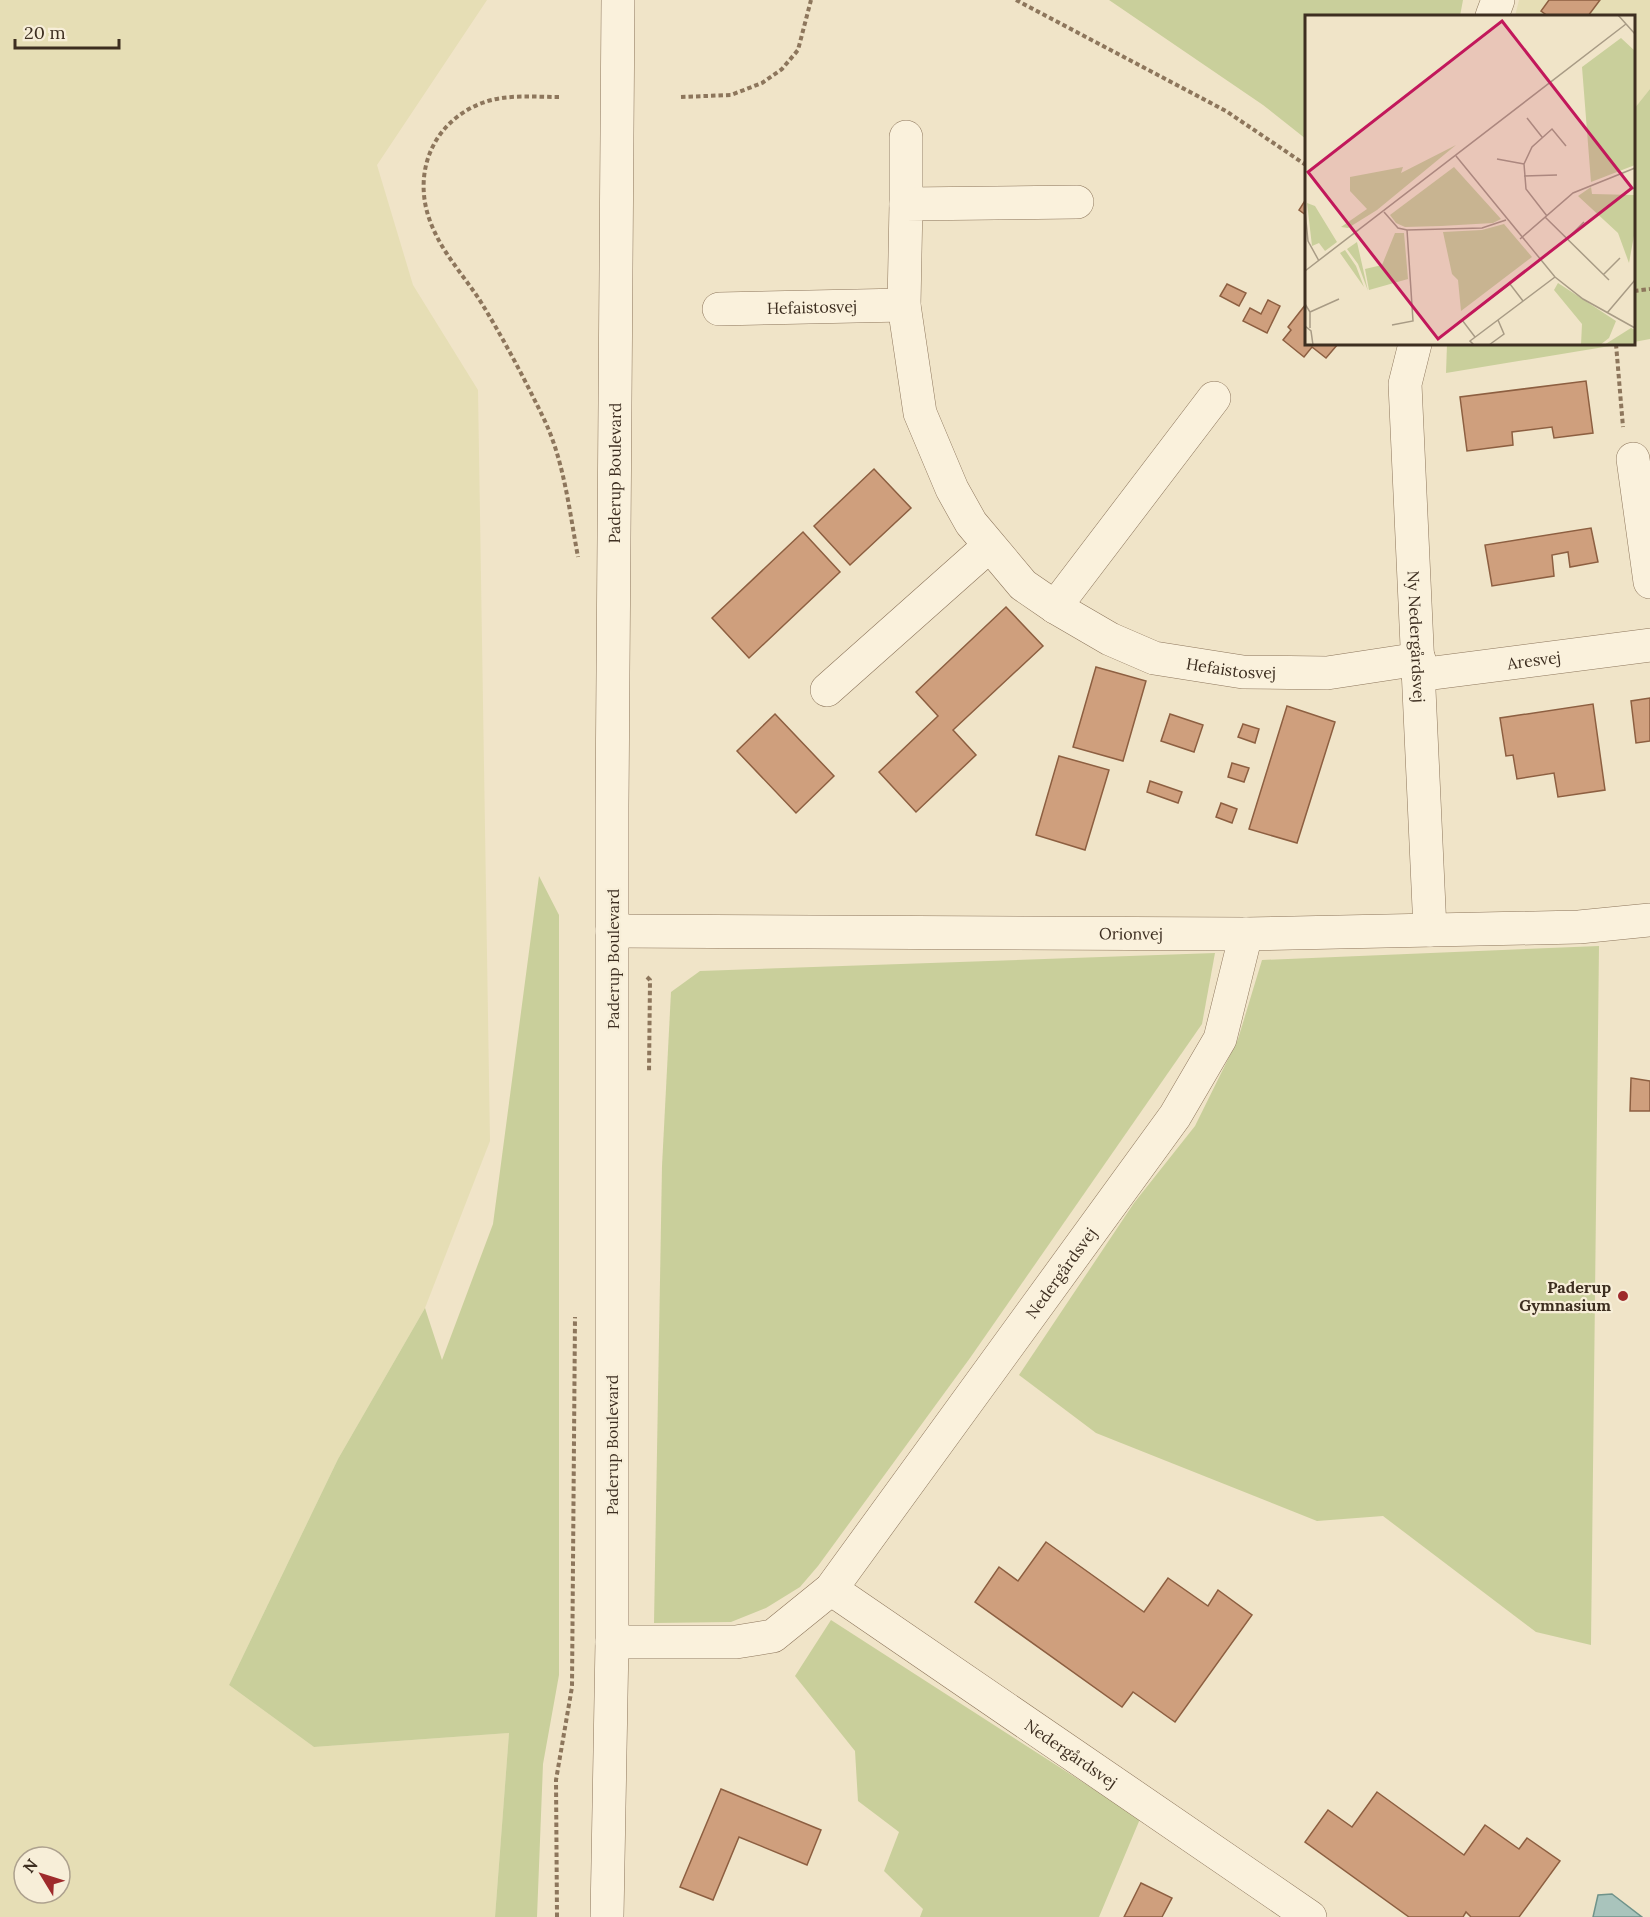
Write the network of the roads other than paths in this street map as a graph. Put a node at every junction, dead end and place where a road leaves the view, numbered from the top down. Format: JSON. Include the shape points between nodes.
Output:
{"nodes":[{"id":1,"x":618,"y":0,"type":"edge"},
{"id":2,"x":1498,"y":0,"type":"edge"},
{"id":3,"x":1492,"y":15,"type":"edge"},
{"id":4,"x":906,"y":137,"type":"dead end"},
{"id":5,"x":1077,"y":202,"type":"dead end"},
{"id":6,"x":906,"y":204,"type":"junction"},
{"id":7,"x":904,"y":305,"type":"junction"},
{"id":8,"x":719,"y":309,"type":"dead end"},
{"id":9,"x":1415,"y":345,"type":"edge"},
{"id":10,"x":1214,"y":398,"type":"dead end"},
{"id":11,"x":1634,"y":459,"type":"road end"},
{"id":12,"x":988,"y":546,"type":"junction"},
{"id":13,"x":1650,"y":582,"type":"edge"},
{"id":14,"x":1055,"y":608,"type":"junction"},
{"id":15,"x":1650,"y":645,"type":"edge"},
{"id":16,"x":1419,"y":667,"type":"junction"},
{"id":17,"x":827,"y":690,"type":"dead end"},
{"id":18,"x":1650,"y":920,"type":"edge"},
{"id":19,"x":1430,"y":930,"type":"junction"},
{"id":20,"x":612,"y":931,"type":"junction"},
{"id":21,"x":1246,"y":934,"type":"junction"},
{"id":22,"x":831,"y":1589,"type":"junction"},
{"id":23,"x":612,"y":1642,"type":"junction"},
{"id":24,"x":607,"y":1917,"type":"edge"},
{"id":25,"x":1310,"y":1917,"type":"edge"}],
"edges":[{"from":1,"to":20,"type":"street","name":"Paderup Boulevard"},
{"from":2,"to":3,"type":"street"},
{"from":4,"to":6,"type":"street","name":"Hefaistosvej"},
{"from":5,"to":6,"type":"street"},
{"from":6,"to":7,"type":"street","name":"Hefaistosvej"},
{"from":7,"to":8,"type":"street","name":"Hefaistosvej"},
{"from":7,"to":12,"type":"street","name":"Hefaistosvej","via":[[920,413],[952,489]]},
{"from":9,"to":16,"type":"street","name":"Ny Nedergårdsvej","via":[[1405,384]]},
{"from":10,"to":14,"type":"street"},
{"from":11,"to":13,"type":"street"},
{"from":12,"to":14,"type":"street","name":"Hefaistosvej","via":[[1023,585]]},
{"from":12,"to":17,"type":"street"},
{"from":14,"to":16,"type":"street","name":"Hefaistosvej","via":[[1154,658],[1243,672],[1327,673]]},
{"from":15,"to":16,"type":"street","name":"Aresvej"},
{"from":16,"to":19,"type":"street","name":"Ny Nedergårdsvej"},
{"from":18,"to":19,"type":"street","name":"Orionvej","via":[[1579,927]]},
{"from":19,"to":21,"type":"street","name":"Orionvej"},
{"from":20,"to":21,"type":"street","name":"Orionvej"},
{"from":20,"to":23,"type":"street","name":"Paderup Boulevard"},
{"from":21,"to":22,"type":"street","name":"Nedergårdsvej","via":[[1220,1039],[1175,1116]]},
{"from":22,"to":23,"type":"street","name":"Nedergårdsvej","via":[[773,1636],[736,1642]]},
{"from":22,"to":25,"type":"street","name":"Nedergårdsvej"},
{"from":23,"to":24,"type":"street","name":"Paderup Boulevard"}]}
